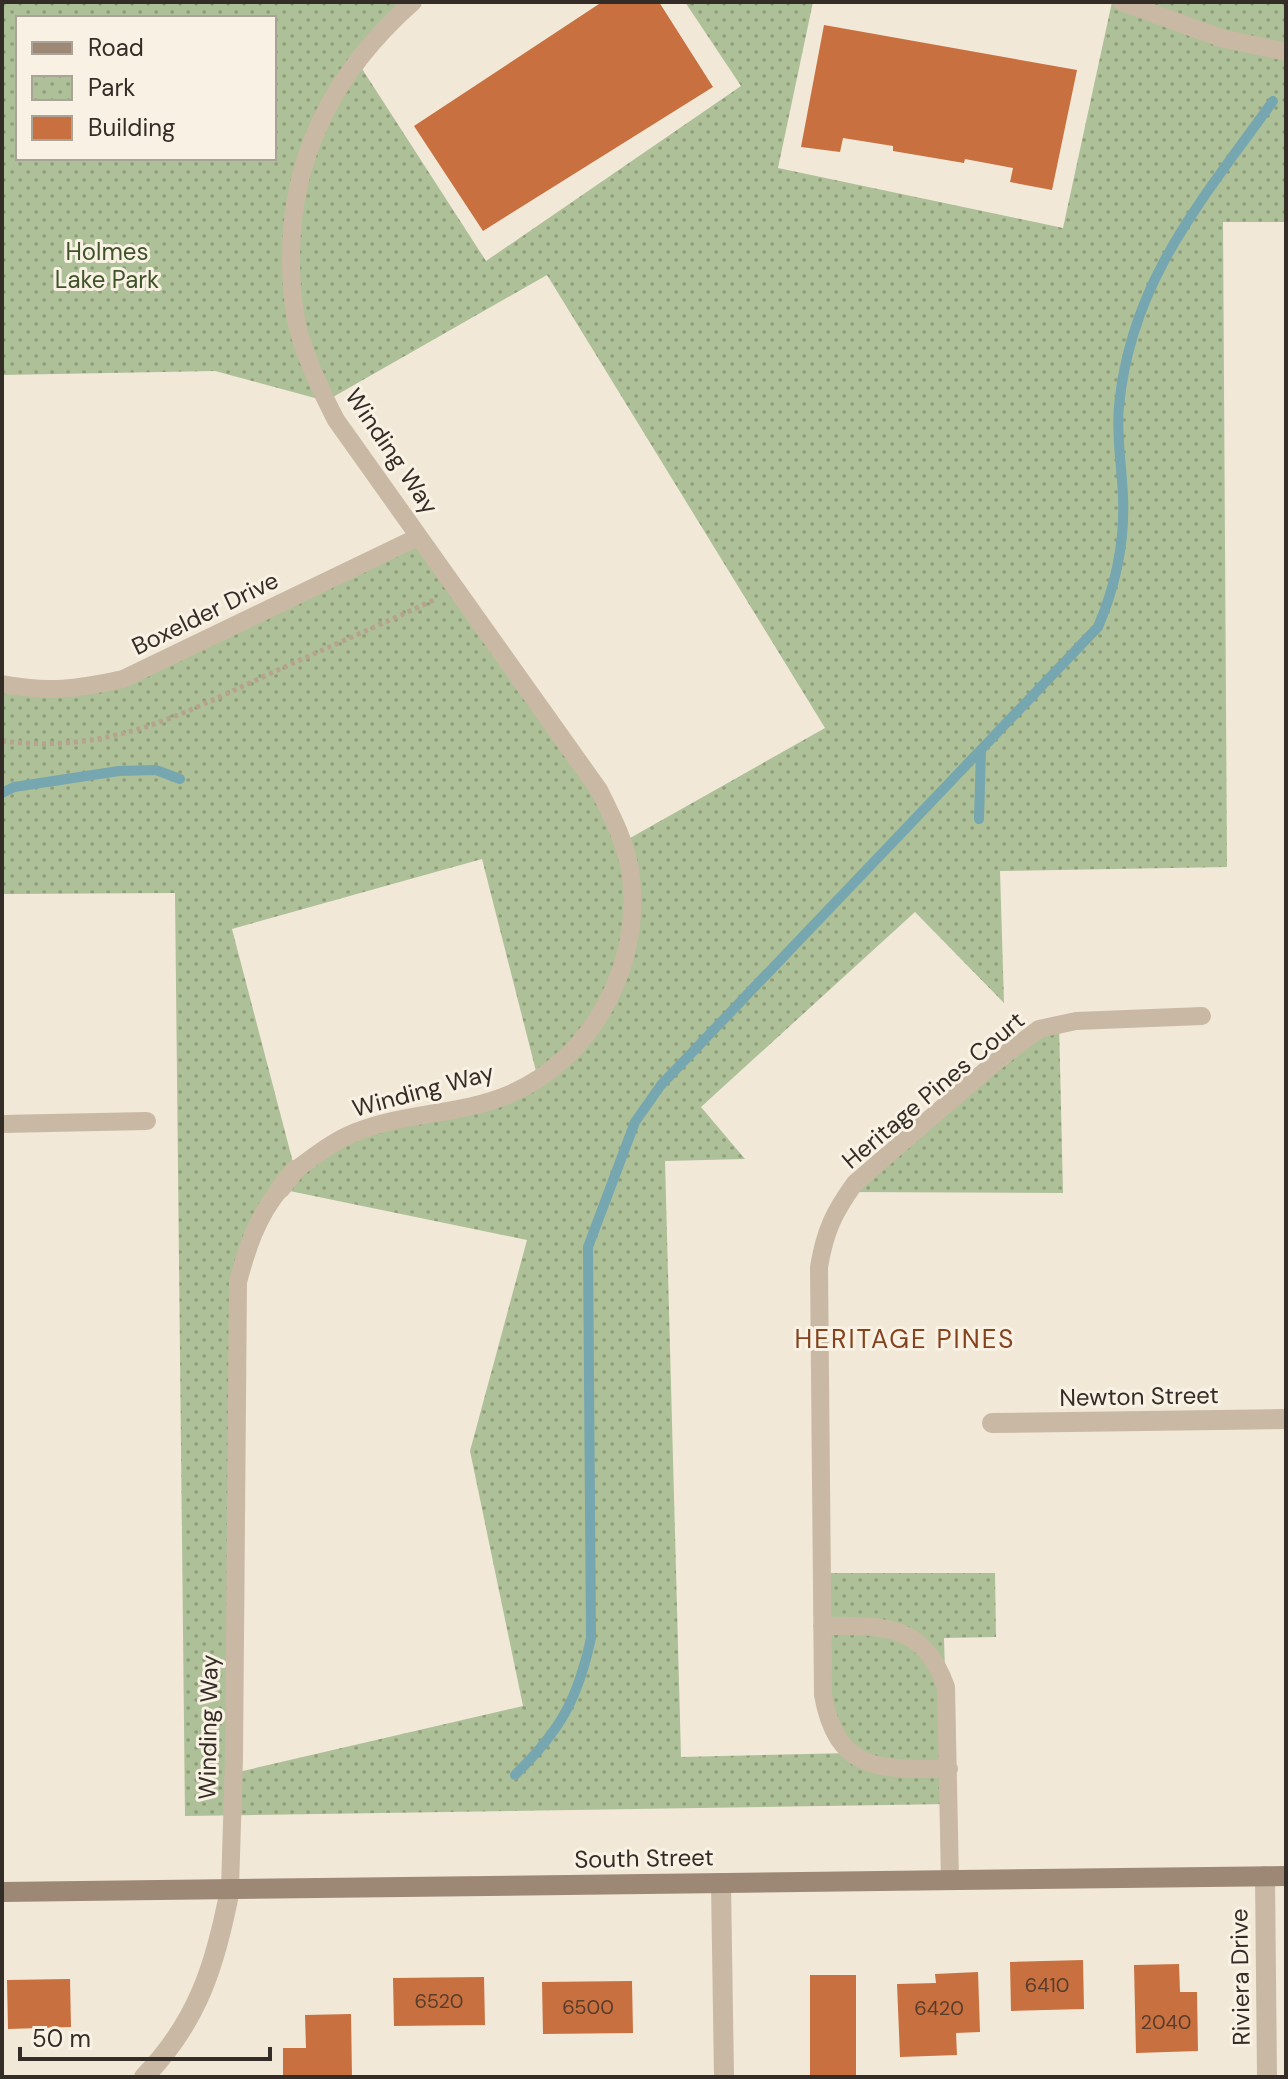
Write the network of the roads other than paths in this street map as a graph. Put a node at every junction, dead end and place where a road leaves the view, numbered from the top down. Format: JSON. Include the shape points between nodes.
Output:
{"nodes":[{"id":1,"x":413,"y":2,"type":"edge"},
{"id":2,"x":1122,"y":2,"type":"edge"},
{"id":3,"x":1286,"y":52,"type":"edge"},
{"id":4,"x":418,"y":537,"type":"junction"},
{"id":5,"x":2,"y":684,"type":"edge"},
{"id":6,"x":1202,"y":1016,"type":"dead end"},
{"id":7,"x":147,"y":1121,"type":"dead end"},
{"id":8,"x":2,"y":1124,"type":"edge"},
{"id":9,"x":295,"y":1170,"type":"joint"},
{"id":10,"x":280,"y":1189,"type":"joint"},
{"id":11,"x":1286,"y":1419,"type":"edge"},
{"id":12,"x":992,"y":1423,"type":"dead end"},
{"id":13,"x":822,"y":1626,"type":"junction"},
{"id":14,"x":949,"y":1769,"type":"junction"},
{"id":15,"x":1265,"y":1876,"type":"junction"},
{"id":16,"x":1286,"y":1876,"type":"edge"},
{"id":17,"x":950,"y":1880,"type":"junction"},
{"id":18,"x":721,"y":1883,"type":"junction"},
{"id":19,"x":230,"y":1889,"type":"junction"},
{"id":20,"x":2,"y":1892,"type":"edge"},
{"id":21,"x":150,"y":2075,"type":"edge"},
{"id":22,"x":724,"y":2077,"type":"edge"},
{"id":23,"x":1267,"y":2077,"type":"edge"}],
"edges":[{"from":1,"to":4,"type":"lane","name":"Winding Way","via":[[374,38],[316,127],[291,228],[291,281],[299,333],[317,383],[336,420]]},
{"from":2,"to":3,"type":"lane","via":[[1221,38]]},
{"from":4,"to":5,"type":"lane","name":"Boxelder Drive","via":[[123,679],[38,690]]},
{"from":4,"to":9,"type":"lane","name":"Winding Way","via":[[599,790],[630,869],[629,942],[618,982],[598,1019],[539,1079],[481,1105],[357,1131]]},
{"from":6,"to":13,"type":"lane","name":"Heritage Pines Court","via":[[1076,1021],[1039,1029],[855,1183],[837,1208],[819,1267]]},
{"from":7,"to":8,"type":"lane"},
{"from":9,"to":10,"type":"street","name":"Winding Way"},
{"from":10,"to":19,"type":"lane","name":"Winding Way","via":[[249,1241],[238,1282]]},
{"from":11,"to":12,"type":"street","name":"Newton Street"},
{"from":13,"to":14,"type":"lane","via":[[892,1629],[927,1650],[946,1687]]},
{"from":13,"to":14,"type":"lane","name":"Heritage Pines Court","via":[[823,1695],[837,1738],[869,1764]]},
{"from":14,"to":17,"type":"lane"},
{"from":15,"to":16,"type":"main road","name":"South Street"},
{"from":15,"to":17,"type":"main road","name":"South Street"},
{"from":15,"to":23,"type":"street","name":"Riviera Drive"},
{"from":17,"to":18,"type":"main road","name":"South Street"},
{"from":18,"to":19,"type":"main road","name":"South Street"},
{"from":18,"to":22,"type":"street"},
{"from":19,"to":20,"type":"main road","name":"South Street"},
{"from":19,"to":21,"type":"street","via":[[204,1992]]}]}
